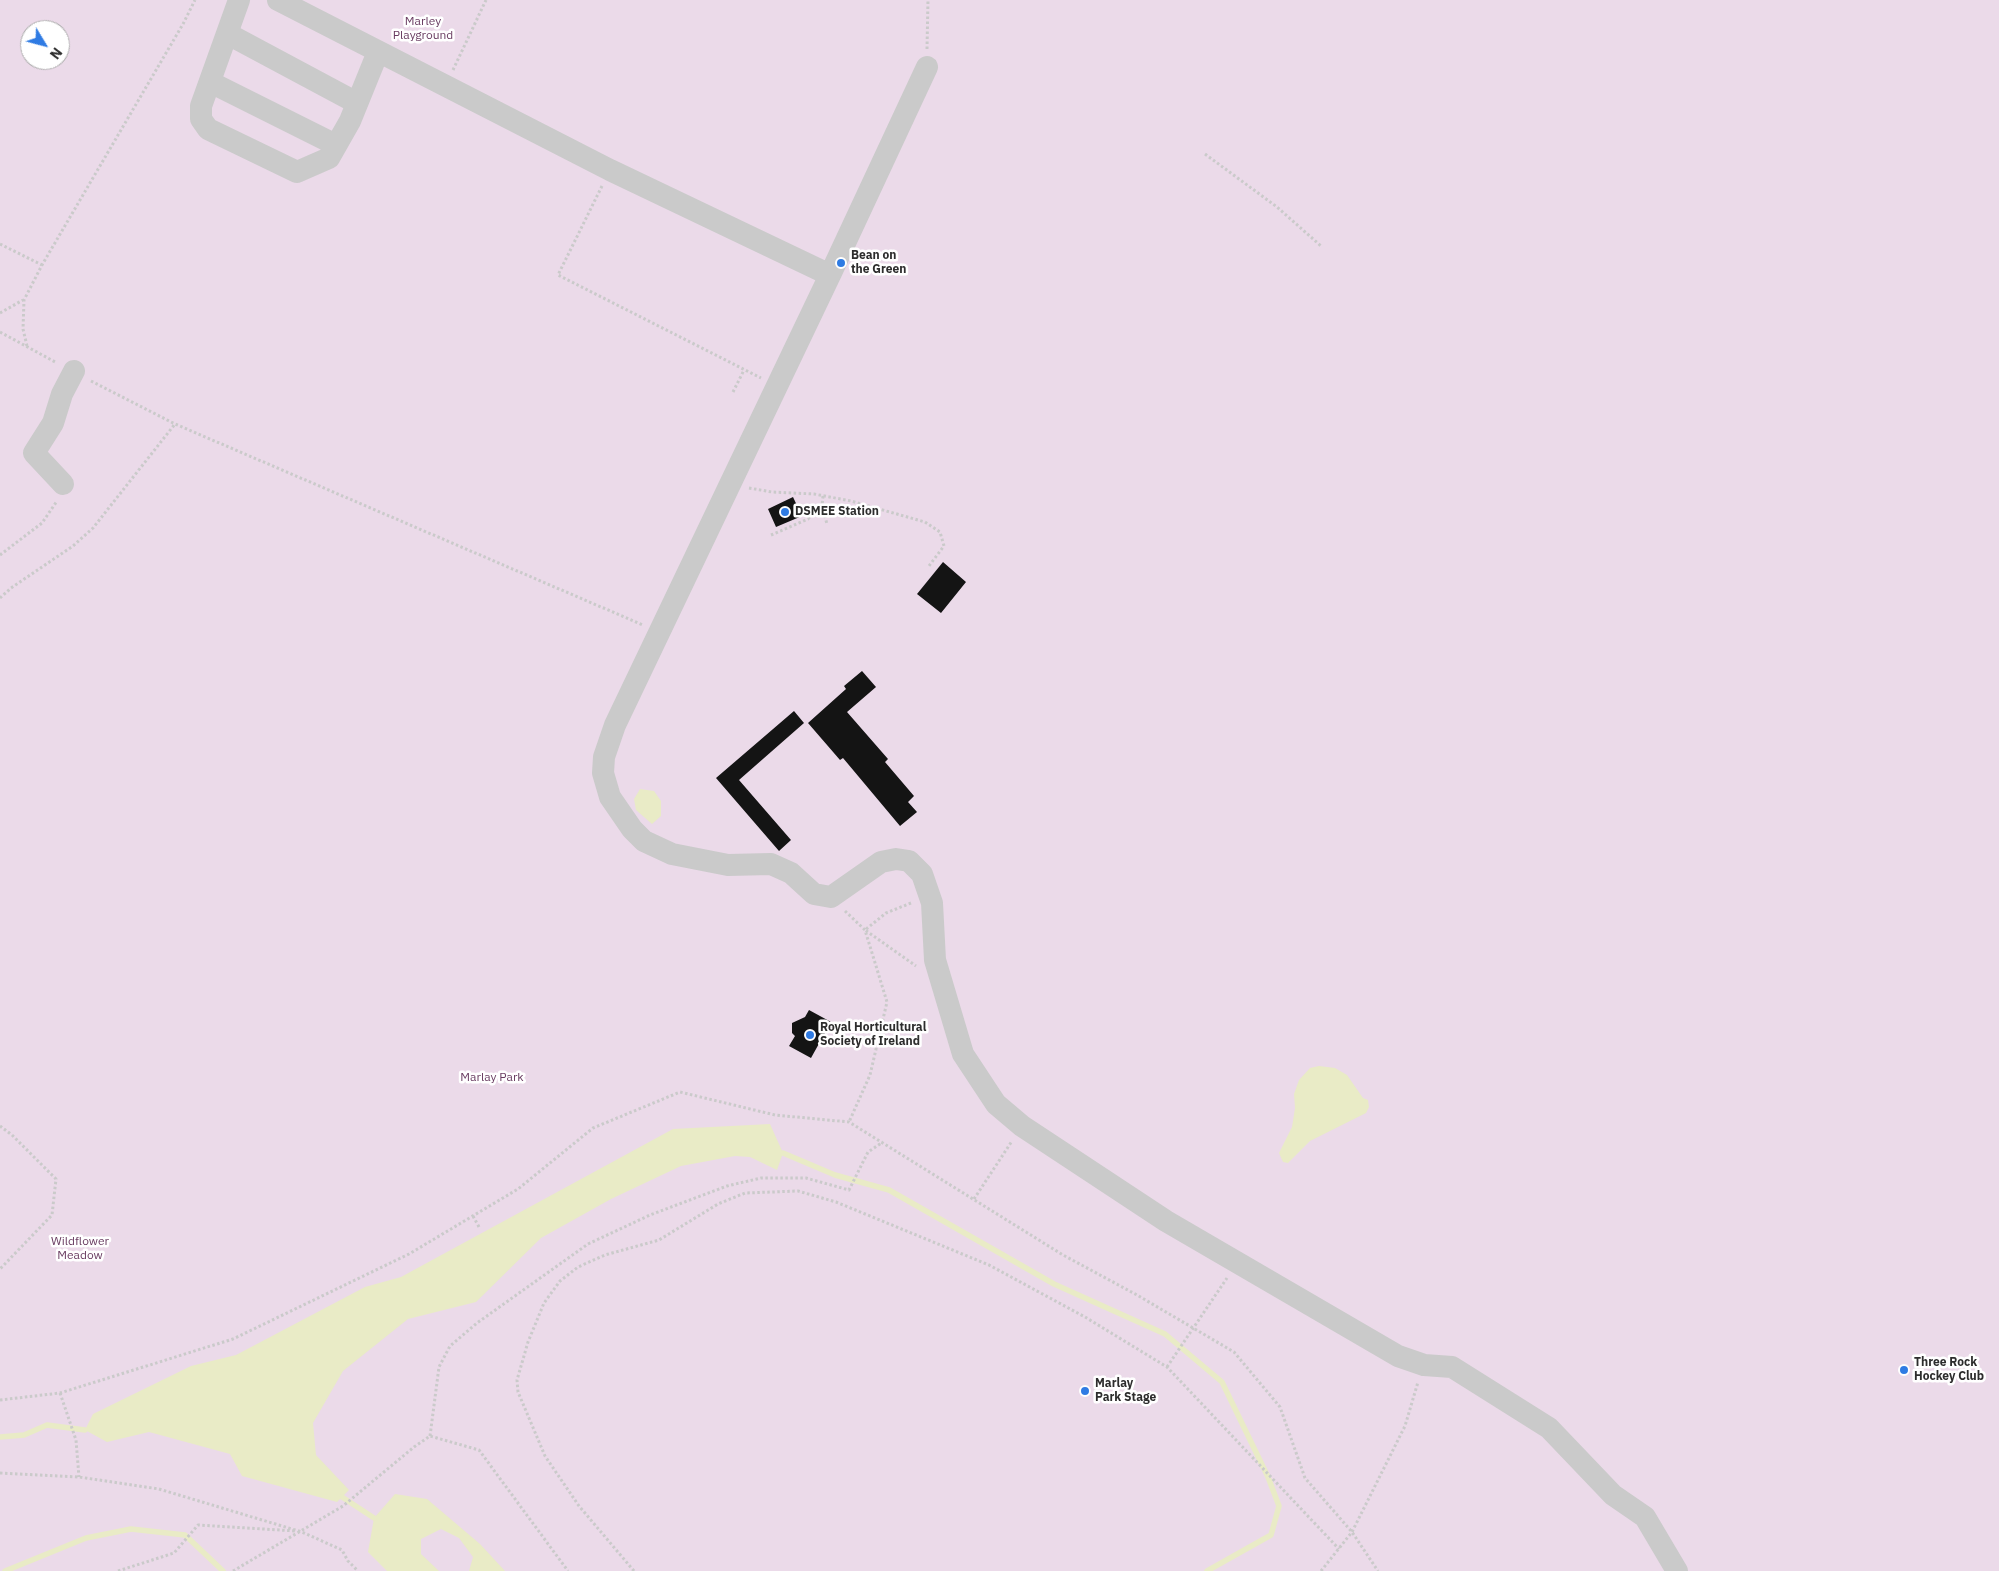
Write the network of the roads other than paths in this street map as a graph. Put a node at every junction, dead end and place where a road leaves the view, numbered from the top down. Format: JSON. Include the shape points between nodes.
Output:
{"nodes":[{"id":1,"x":239,"y":0,"type":"edge"},
{"id":2,"x":278,"y":0,"type":"edge"},
{"id":3,"x":228,"y":34,"type":"junction"},
{"id":4,"x":378,"y":52,"type":"junction"},
{"id":5,"x":927,"y":67,"type":"road end"},
{"id":6,"x":210,"y":82,"type":"junction"},
{"id":7,"x":358,"y":103,"type":"junction"},
{"id":8,"x":336,"y":145,"type":"junction"},
{"id":9,"x":830,"y":275,"type":"junction"},
{"id":10,"x":74,"y":372,"type":"road end"},
{"id":11,"x":63,"y":484,"type":"road end"},
{"id":12,"x":1677,"y":1571,"type":"edge"}],
"edges":[{"from":1,"to":3,"type":"lane"},
{"from":2,"to":4,"type":"lane"},
{"from":3,"to":6,"type":"lane"},
{"from":3,"to":7,"type":"lane"},
{"from":4,"to":7,"type":"lane"},
{"from":4,"to":9,"type":"lane","via":[[610,170]]},
{"from":5,"to":9,"type":"lane"},
{"from":6,"to":8,"type":"lane"},
{"from":6,"to":8,"type":"lane","via":[[201,106],[201,119],[208,130],[297,172],[329,158]]},
{"from":7,"to":8,"type":"lane"},
{"from":9,"to":12,"type":"lane","via":[[614,725],[604,757],[603,773],[610,797],[644,841],[672,854],[728,865],[771,864],[791,873],[814,894],[831,897],[881,862],[909,861],[922,874],[932,903],[935,960],[963,1054],[996,1104],[1022,1126],[1166,1221],[1398,1356],[1424,1365],[1452,1367],[1549,1428],[1613,1494],[1645,1518]]},
{"from":10,"to":11,"type":"lane","via":[[62,394],[53,423],[34,453]]}]}
